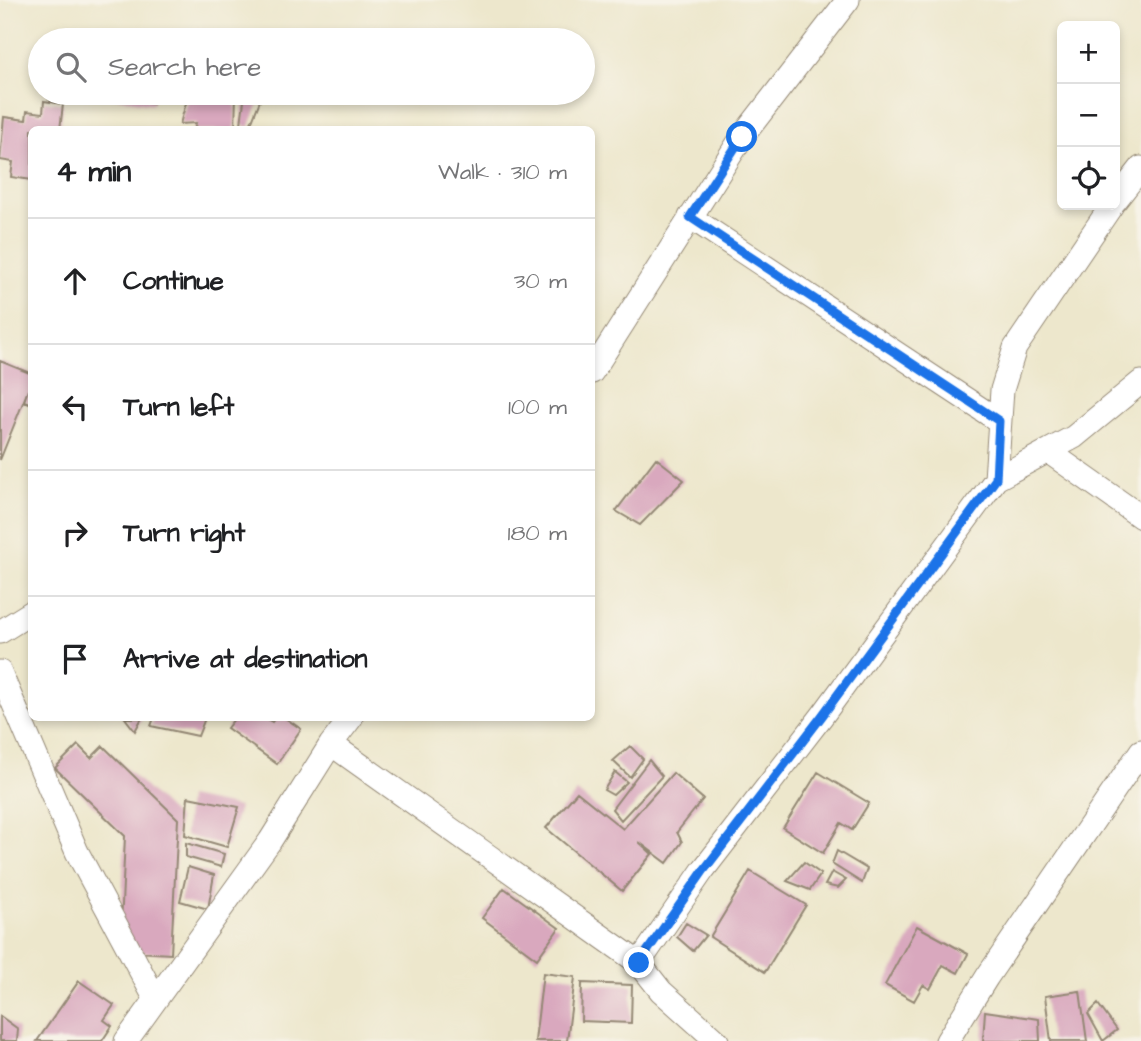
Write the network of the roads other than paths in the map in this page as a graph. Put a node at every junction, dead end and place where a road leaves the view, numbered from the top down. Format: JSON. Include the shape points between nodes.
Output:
{"nodes":[{"id":1,"x":848,"y":0,"type":"edge"},
{"id":2,"x":1141,"y":167,"type":"edge"},
{"id":3,"x":1120,"y":194,"type":"edge"},
{"id":4,"x":1108,"y":210,"type":"edge"},
{"id":5,"x":690,"y":217,"type":"junction"},
{"id":6,"x":595,"y":367,"type":"edge"},
{"id":7,"x":1141,"y":382,"type":"edge"},
{"id":8,"x":999,"y":421,"type":"junction"},
{"id":9,"x":1049,"y":452,"type":"junction"},
{"id":10,"x":996,"y":479,"type":"junction"},
{"id":11,"x":1141,"y":517,"type":"edge"},
{"id":12,"x":28,"y":614,"type":"edge"},
{"id":13,"x":0,"y":632,"type":"edge"},
{"id":14,"x":0,"y":672,"type":"edge"},
{"id":15,"x":349,"y":721,"type":"edge"},
{"id":16,"x":331,"y":744,"type":"junction"},
{"id":17,"x":1141,"y":751,"type":"edge"},
{"id":18,"x":639,"y":963,"type":"junction"},
{"id":19,"x":155,"y":998,"type":"junction"},
{"id":20,"x":126,"y":1041,"type":"edge"},
{"id":21,"x":717,"y":1041,"type":"edge"},
{"id":22,"x":947,"y":1041,"type":"edge"}],
"edges":[{"from":1,"to":5,"type":"street","via":[[742,137]]},
{"from":2,"to":3,"type":"street"},
{"from":4,"to":8,"type":"street","via":[[1015,348],[1002,390]]},
{"from":5,"to":6,"type":"street"},
{"from":5,"to":8,"type":"street"},
{"from":7,"to":9,"type":"street"},
{"from":8,"to":10,"type":"street"},
{"from":9,"to":10,"type":"street"},
{"from":9,"to":11,"type":"street"},
{"from":10,"to":18,"type":"street"},
{"from":12,"to":13,"type":"street"},
{"from":14,"to":19,"type":"street","via":[[77,852]]},
{"from":15,"to":16,"type":"street"},
{"from":16,"to":18,"type":"street"},
{"from":16,"to":19,"type":"street","via":[[270,841]]},
{"from":17,"to":22,"type":"street"},
{"from":18,"to":21,"type":"street","via":[[661,991]]},
{"from":19,"to":20,"type":"street"}]}
